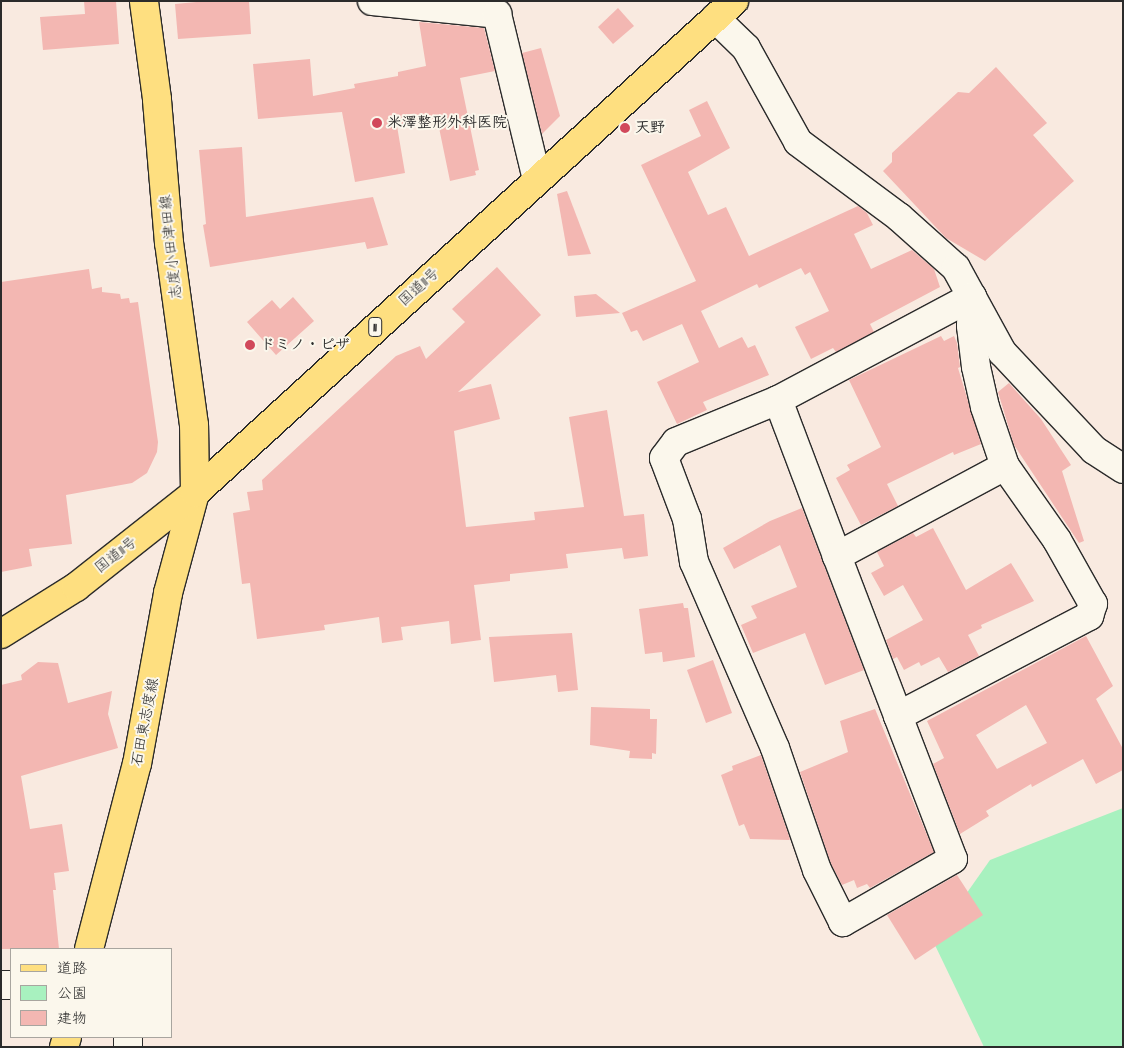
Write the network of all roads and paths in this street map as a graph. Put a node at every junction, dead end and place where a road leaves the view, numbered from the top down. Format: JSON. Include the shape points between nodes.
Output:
{"nodes":[{"id":1,"x":144,"y":1,"type":"edge"},
{"id":2,"x":372,"y":1,"type":"edge"},
{"id":3,"x":500,"y":7,"type":"edge"},
{"id":4,"x":725,"y":10,"type":"edge"},
{"id":5,"x":537,"y":179,"type":"junction"},
{"id":6,"x":972,"y":297,"type":"junction"},
{"id":7,"x":778,"y":400,"type":"junction"},
{"id":8,"x":1005,"y":466,"type":"junction"},
{"id":9,"x":1123,"y":469,"type":"edge"},
{"id":10,"x":195,"y":493,"type":"junction"},
{"id":11,"x":837,"y":556,"type":"junction"},
{"id":12,"x":1,"y":634,"type":"edge"},
{"id":13,"x":898,"y":716,"type":"junction"},
{"id":14,"x":90,"y":948,"type":"edge"}],
"edges":[{"from":1,"to":10,"type":"main road","name":"志度小田津田線","via":[[157,98],[169,243],[194,425]]},
{"from":2,"to":3,"type":"street"},
{"from":3,"to":5,"type":"street"},
{"from":4,"to":5,"type":"main road","name":"国道11号","number":"11"},
{"from":4,"to":6,"type":"street","via":[[798,142],[923,236],[956,268]]},
{"from":5,"to":10,"type":"main road","name":"国道11号","number":"11"},
{"from":6,"to":7,"type":"street"},
{"from":6,"to":8,"type":"street","via":[[971,326],[976,367],[985,407]]},
{"from":6,"to":9,"type":"street","via":[[1002,352],[1094,450]]},
{"from":7,"to":11,"type":"street"},
{"from":7,"to":13,"type":"street","via":[[676,442],[664,458],[687,519],[694,562],[775,748],[817,870],[843,922],[953,859]]},
{"from":8,"to":11,"type":"street"},
{"from":8,"to":13,"type":"street","via":[[1057,540],[1093,604],[1089,616]]},
{"from":10,"to":12,"type":"main road","name":"国道11号","number":"11","via":[[76,586]]},
{"from":10,"to":14,"type":"main road","name":"石田東志度線","via":[[168,593],[137,764]]},
{"from":11,"to":13,"type":"street"}]}
